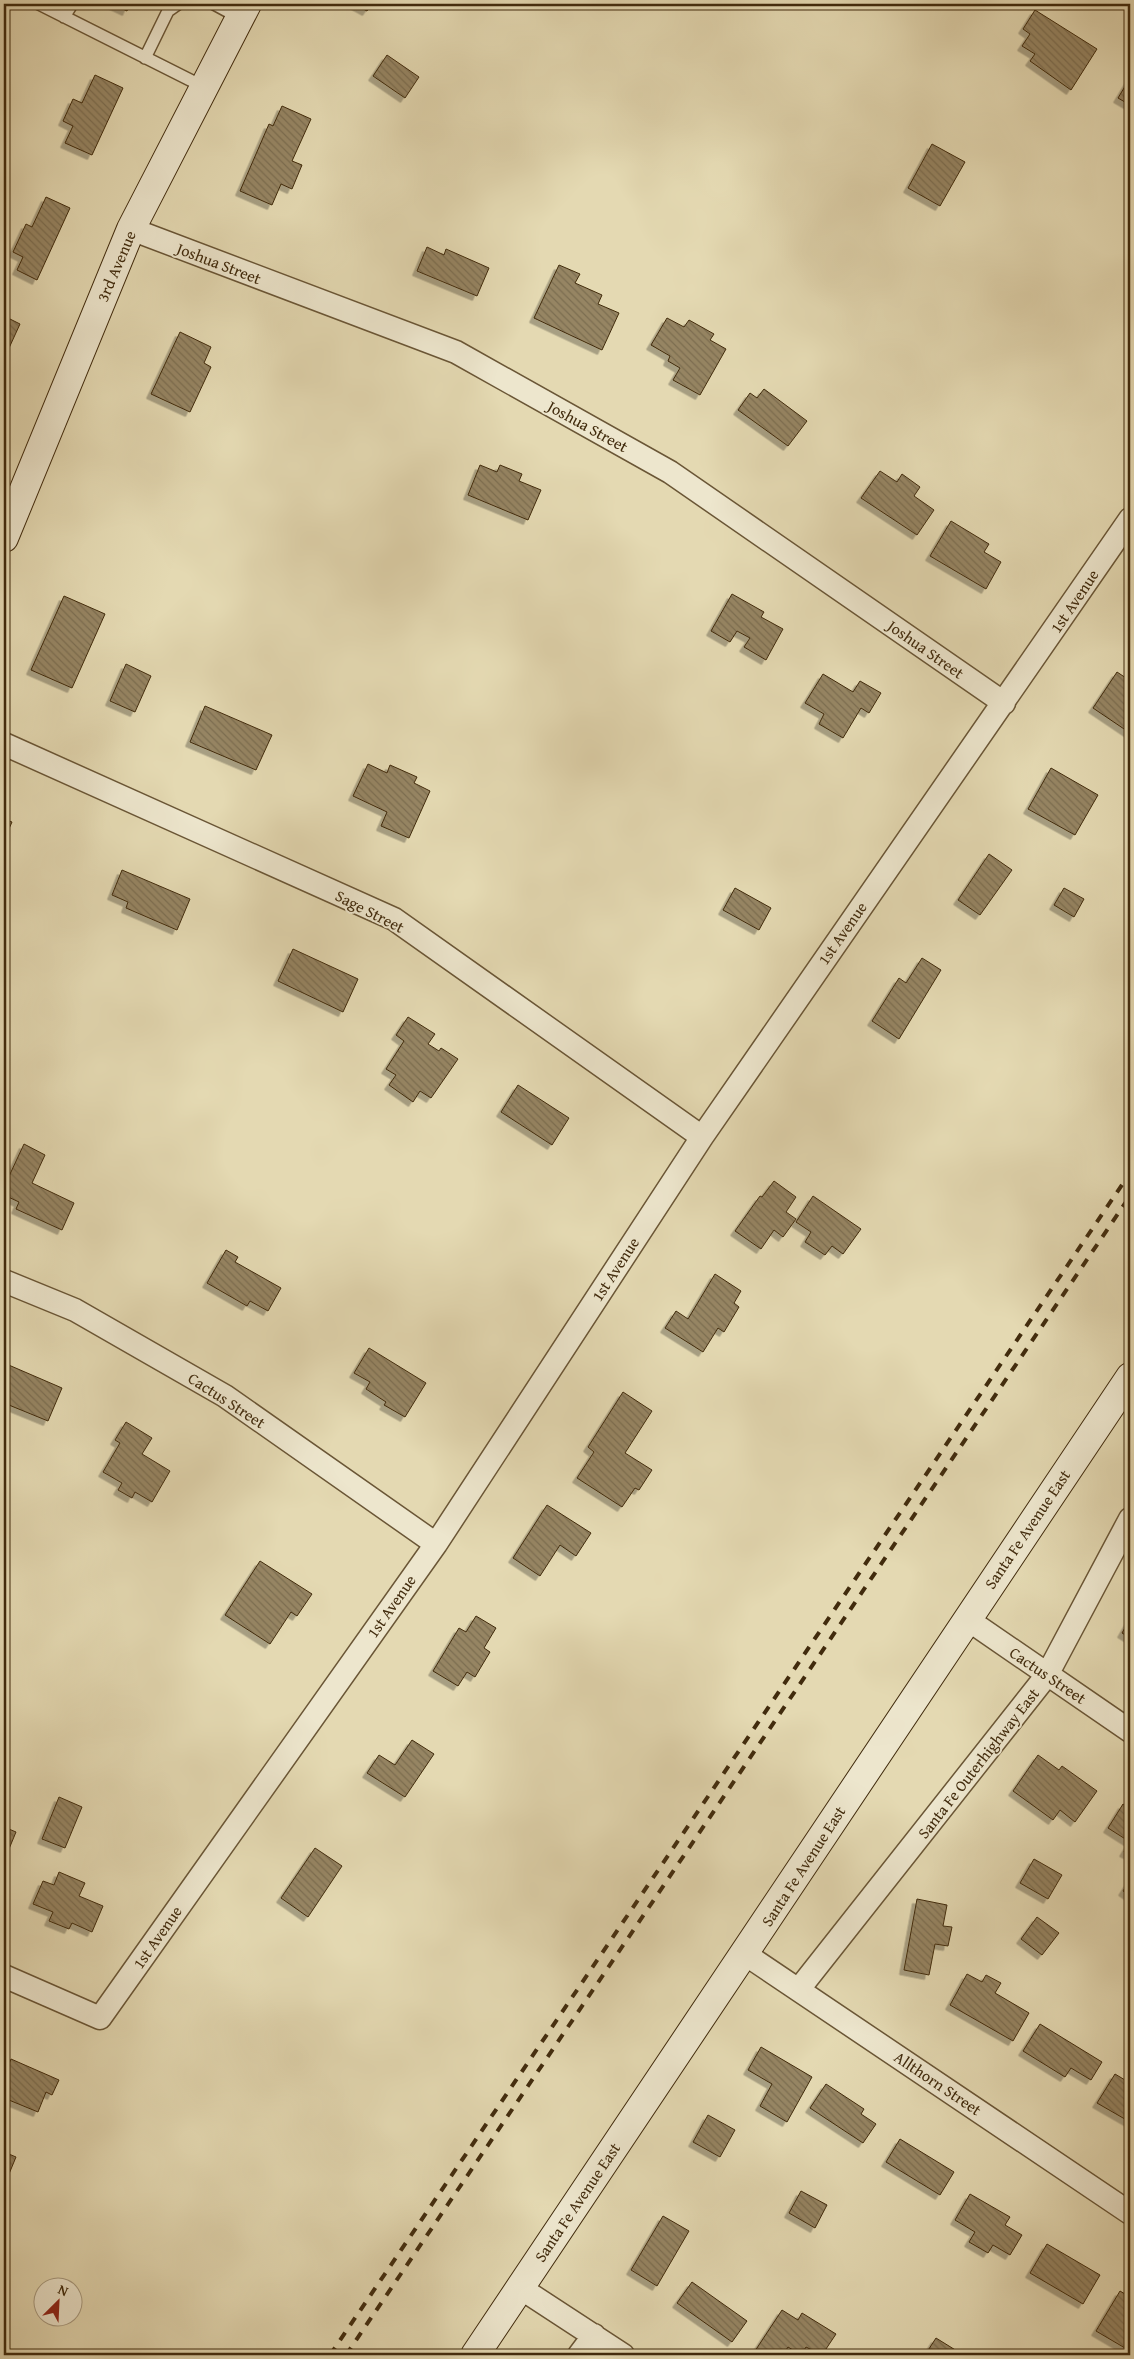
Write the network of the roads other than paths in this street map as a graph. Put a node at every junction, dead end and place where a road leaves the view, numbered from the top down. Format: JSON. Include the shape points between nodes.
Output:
{"nodes":[{"id":1,"x":39,"y":4,"type":"edge"},
{"id":2,"x":72,"y":4,"type":"edge"},
{"id":3,"x":178,"y":4,"type":"edge"},
{"id":4,"x":214,"y":4,"type":"edge"},
{"id":5,"x":244,"y":11,"type":"edge"},
{"id":6,"x":64,"y":17,"type":"junction"},
{"id":7,"x":145,"y":58,"type":"junction"},
{"id":8,"x":204,"y":87,"type":"junction"},
{"id":9,"x":131,"y":229,"type":"junction"},
{"id":10,"x":1130,"y":518,"type":"edge"},
{"id":11,"x":4,"y":538,"type":"edge"},
{"id":12,"x":1004,"y":703,"type":"junction"},
{"id":13,"x":4,"y":744,"type":"edge"},
{"id":14,"x":702,"y":1137,"type":"junction"},
{"id":15,"x":4,"y":1281,"type":"edge"},
{"id":16,"x":1130,"y":1377,"type":"edge"},
{"id":17,"x":1130,"y":1520,"type":"edge"},
{"id":18,"x":436,"y":1544,"type":"junction"},
{"id":19,"x":967,"y":1619,"type":"junction"},
{"id":20,"x":1047,"y":1675,"type":"junction"},
{"id":21,"x":1130,"y":1731,"type":"edge"},
{"id":22,"x":745,"y":1954,"type":"junction"},
{"id":23,"x":4,"y":1976,"type":"edge"},
{"id":24,"x":799,"y":1989,"type":"junction"},
{"id":25,"x":1130,"y":2213,"type":"edge"},
{"id":26,"x":519,"y":2287,"type":"junction"},
{"id":27,"x":594,"y":2335,"type":"junction"},
{"id":28,"x":475,"y":2355,"type":"edge"},
{"id":29,"x":579,"y":2355,"type":"edge"},
{"id":30,"x":623,"y":2355,"type":"edge"}],
"edges":[{"from":1,"to":6,"type":"lane"},
{"from":2,"to":6,"type":"lane"},
{"from":3,"to":7,"type":"lane","via":[[168,11]]},
{"from":4,"to":5,"type":"lane"},
{"from":5,"to":8,"type":"street","name":"3rd Avenue"},
{"from":6,"to":7,"type":"lane"},
{"from":7,"to":8,"type":"lane"},
{"from":8,"to":9,"type":"street","name":"3rd Avenue"},
{"from":9,"to":11,"type":"street","name":"3rd Avenue"},
{"from":9,"to":12,"type":"street","name":"Joshua Street","via":[[456,352],[670,472]]},
{"from":10,"to":12,"type":"street","name":"1st Avenue"},
{"from":12,"to":14,"type":"street","name":"1st Avenue"},
{"from":13,"to":14,"type":"street","name":"Sage Street","via":[[394,919]]},
{"from":14,"to":18,"type":"street","name":"1st Avenue"},
{"from":15,"to":18,"type":"street","name":"Cactus Street","via":[[75,1310],[225,1396]]},
{"from":16,"to":19,"type":"street","name":"Santa Fe Avenue East"},
{"from":17,"to":20,"type":"street","name":"Santa Fe Outerhighway East"},
{"from":18,"to":23,"type":"street","name":"1st Avenue","via":[[100,2018]]},
{"from":19,"to":20,"type":"street","name":"Cactus Street"},
{"from":19,"to":22,"type":"street","name":"Santa Fe Avenue East"},
{"from":20,"to":21,"type":"street","name":"Cactus Street"},
{"from":20,"to":24,"type":"street","name":"Santa Fe Outerhighway East"},
{"from":22,"to":24,"type":"street","name":"Allthorn Street"},
{"from":22,"to":26,"type":"street","name":"Santa Fe Avenue East"},
{"from":24,"to":25,"type":"street","name":"Allthorn Street"},
{"from":26,"to":27,"type":"street"},
{"from":26,"to":28,"type":"street","name":"Santa Fe Avenue East"},
{"from":27,"to":29,"type":"street"},
{"from":27,"to":30,"type":"street"}]}
